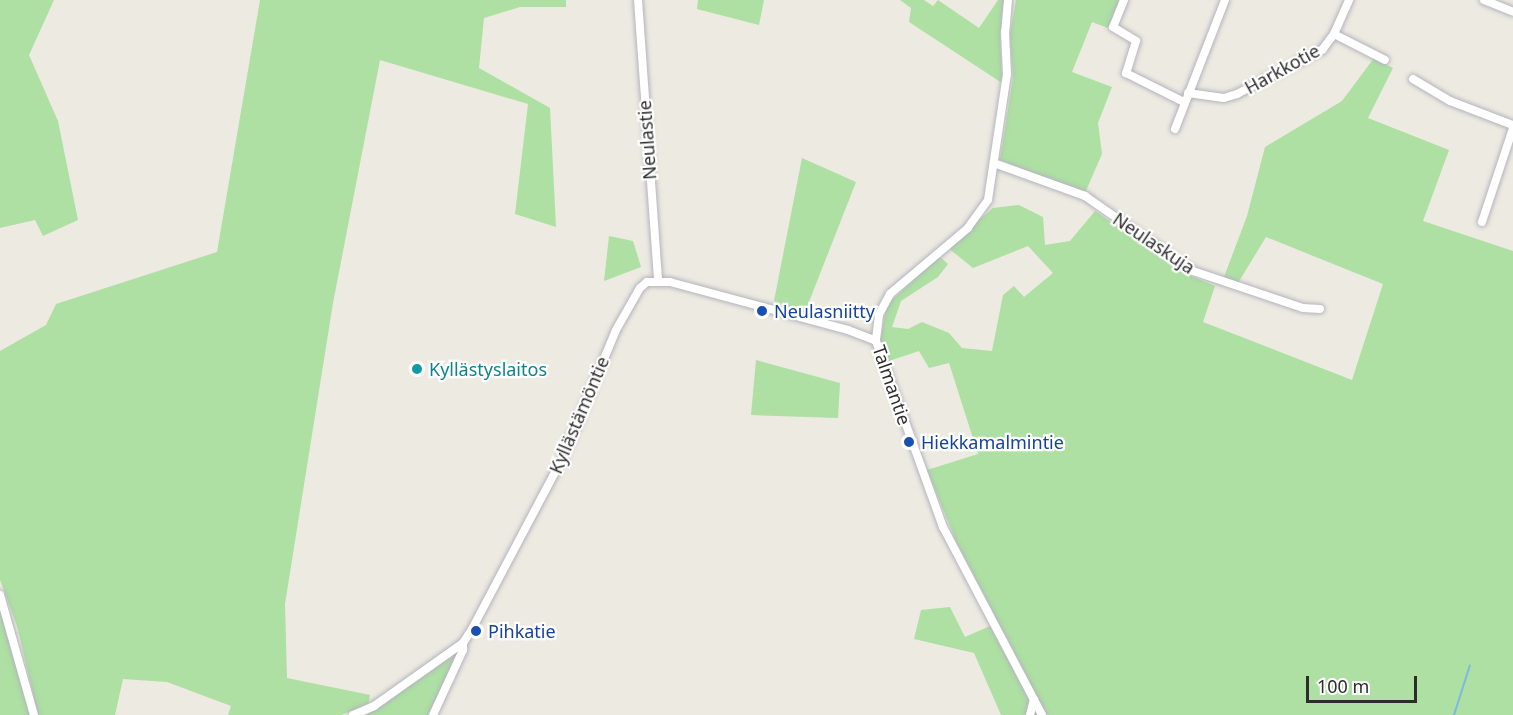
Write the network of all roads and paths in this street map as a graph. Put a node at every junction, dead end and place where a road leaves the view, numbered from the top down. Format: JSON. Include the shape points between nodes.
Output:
{"nodes":[{"id":1,"x":638,"y":0,"type":"edge"},
{"id":2,"x":1008,"y":0,"type":"edge"},
{"id":3,"x":1124,"y":0,"type":"edge"},
{"id":4,"x":1225,"y":0,"type":"edge"},
{"id":5,"x":1348,"y":0,"type":"edge"},
{"id":6,"x":1485,"y":0,"type":"edge"},
{"id":7,"x":1513,"y":12,"type":"edge"},
{"id":8,"x":1334,"y":34,"type":"junction"},
{"id":9,"x":1385,"y":60,"type":"dead end"},
{"id":10,"x":1413,"y":79,"type":"dead end"},
{"id":11,"x":1188,"y":93,"type":"junction"},
{"id":12,"x":1184,"y":102,"type":"junction"},
{"id":13,"x":1513,"y":127,"type":"edge"},
{"id":14,"x":1175,"y":129,"type":"dead end"},
{"id":15,"x":994,"y":163,"type":"junction"},
{"id":16,"x":1482,"y":222,"type":"dead end"},
{"id":17,"x":658,"y":280,"type":"junction"},
{"id":18,"x":1320,"y":309,"type":"dead end"},
{"id":19,"x":876,"y":341,"type":"junction"},
{"id":20,"x":0,"y":595,"type":"edge"},
{"id":21,"x":463,"y":643,"type":"junction"},
{"id":22,"x":1034,"y":699,"type":"junction"},
{"id":23,"x":34,"y":715,"type":"edge"},
{"id":24,"x":353,"y":715,"type":"edge"},
{"id":25,"x":433,"y":715,"type":"edge"},
{"id":26,"x":1030,"y":715,"type":"edge"},
{"id":27,"x":1042,"y":715,"type":"edge"}],
"edges":[{"from":1,"to":17,"type":"street","name":"Neulastie"},
{"from":2,"to":15,"type":"street","name":"Talmantie","via":[[1007,74]]},
{"from":3,"to":12,"type":"street","via":[[1113,27],[1136,41],[1126,73]]},
{"from":4,"to":11,"type":"street"},
{"from":5,"to":8,"type":"street","name":"Harkkotie"},
{"from":6,"to":7,"type":"street"},
{"from":8,"to":9,"type":"street"},
{"from":8,"to":11,"type":"street","name":"Harkkotie","via":[[1322,50],[1237,94],[1212,98]]},
{"from":10,"to":13,"type":"street","via":[[1450,101]]},
{"from":11,"to":12,"type":"street"},
{"from":12,"to":14,"type":"street"},
{"from":13,"to":16,"type":"street"},
{"from":15,"to":18,"type":"street","name":"Neulaskuja","via":[[1085,196],[1193,271],[1303,308]]},
{"from":15,"to":19,"type":"street","name":"Talmantie","via":[[985,209],[890,294],[879,315]]},
{"from":17,"to":19,"type":"street","via":[[848,330]]},
{"from":17,"to":21,"type":"street","name":"Kyllästämöntie","via":[[640,288],[628,307],[584,399],[564,455]]},
{"from":19,"to":22,"type":"street","name":"Talmantie","via":[[943,527]]},
{"from":20,"to":23,"type":"street"},
{"from":21,"to":24,"type":"street","name":"Kyllästämöntie","via":[[374,706]]},
{"from":21,"to":25,"type":"street"},
{"from":22,"to":26,"type":"street"},
{"from":22,"to":27,"type":"street","name":"Talmantie"}]}
